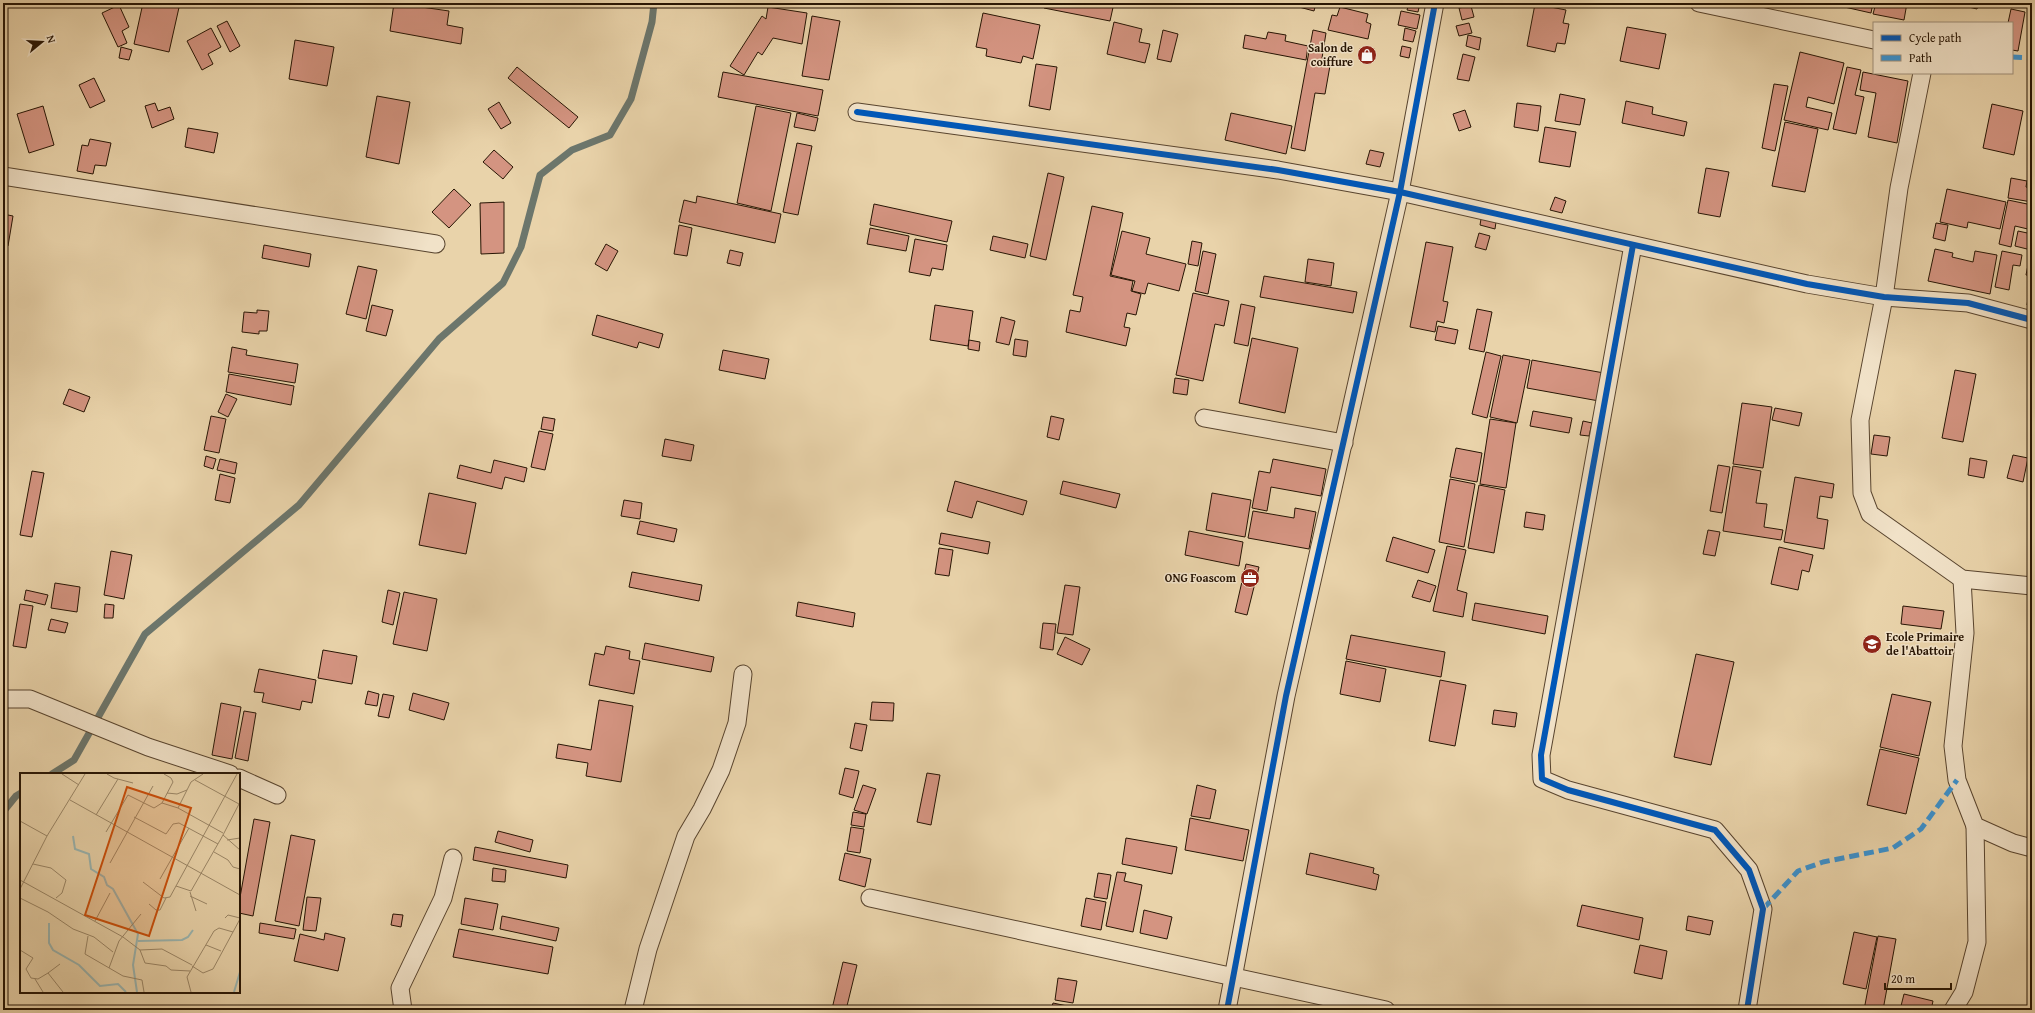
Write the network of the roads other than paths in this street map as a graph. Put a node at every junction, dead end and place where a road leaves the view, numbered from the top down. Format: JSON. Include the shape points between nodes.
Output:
{"nodes":[{"id":1,"x":1435,"y":3,"type":"edge"},
{"id":2,"x":1699,"y":3,"type":"edge"},
{"id":3,"x":1873,"y":40,"type":"edge"},
{"id":4,"x":1922,"y":74,"type":"edge"},
{"id":5,"x":856,"y":112,"type":"dead end"},
{"id":6,"x":3,"y":176,"type":"edge"},
{"id":7,"x":1400,"y":192,"type":"junction"},
{"id":8,"x":436,"y":244,"type":"dead end"},
{"id":9,"x":1633,"y":245,"type":"junction"},
{"id":10,"x":1884,"y":297,"type":"junction"},
{"id":11,"x":2032,"y":320,"type":"edge"},
{"id":12,"x":1204,"y":418,"type":"dead end"},
{"id":13,"x":1344,"y":443,"type":"junction"},
{"id":14,"x":1962,"y":579,"type":"junction"},
{"id":15,"x":2032,"y":586,"type":"edge"},
{"id":16,"x":743,"y":674,"type":"dead end"},
{"id":17,"x":3,"y":699,"type":"edge"},
{"id":18,"x":227,"y":773,"type":"edge"},
{"id":19,"x":240,"y":778,"type":"edge"},
{"id":20,"x":277,"y":795,"type":"dead end"},
{"id":21,"x":1975,"y":826,"type":"junction"},
{"id":22,"x":2032,"y":848,"type":"edge"},
{"id":23,"x":453,"y":858,"type":"dead end"},
{"id":24,"x":870,"y":898,"type":"dead end"},
{"id":25,"x":1234,"y":976,"type":"junction"},
{"id":26,"x":403,"y":1010,"type":"edge"},
{"id":27,"x":633,"y":1010,"type":"edge"},
{"id":28,"x":1226,"y":1010,"type":"edge"},
{"id":29,"x":1386,"y":1010,"type":"edge"},
{"id":30,"x":1747,"y":1010,"type":"edge"},
{"id":31,"x":1953,"y":1010,"type":"edge"}],
"edges":[{"from":1,"to":7,"type":"street"},
{"from":2,"to":3,"type":"street"},
{"from":4,"to":10,"type":"street","via":[[1899,188]]},
{"from":5,"to":7,"type":"street","via":[[1278,170]]},
{"from":6,"to":8,"type":"street"},
{"from":7,"to":9,"type":"street"},
{"from":7,"to":13,"type":"street"},
{"from":9,"to":10,"type":"street","via":[[1690,256],[1753,273]]},
{"from":9,"to":30,"type":"street","via":[[1541,755],[1542,778],[1568,790],[1715,830],[1749,870],[1763,909]]},
{"from":10,"to":11,"type":"street","via":[[1968,303]]},
{"from":10,"to":14,"type":"street","via":[[1860,420],[1862,493],[1870,514]]},
{"from":12,"to":13,"type":"street"},
{"from":13,"to":25,"type":"street","via":[[1286,696]]},
{"from":14,"to":15,"type":"street"},
{"from":14,"to":21,"type":"street","via":[[1965,632],[1953,746],[1958,780]]},
{"from":16,"to":27,"type":"street","via":[[737,723],[721,770],[686,836],[648,949]]},
{"from":17,"to":18,"type":"street","via":[[30,699],[148,747]]},
{"from":19,"to":20,"type":"street"},
{"from":21,"to":22,"type":"street","via":[[2013,843]]},
{"from":21,"to":31,"type":"street","via":[[1977,942],[1964,992]]},
{"from":23,"to":26,"type":"street","via":[[443,898],[400,988]]},
{"from":24,"to":25,"type":"street"},
{"from":25,"to":28,"type":"street"},
{"from":25,"to":29,"type":"street"}]}
